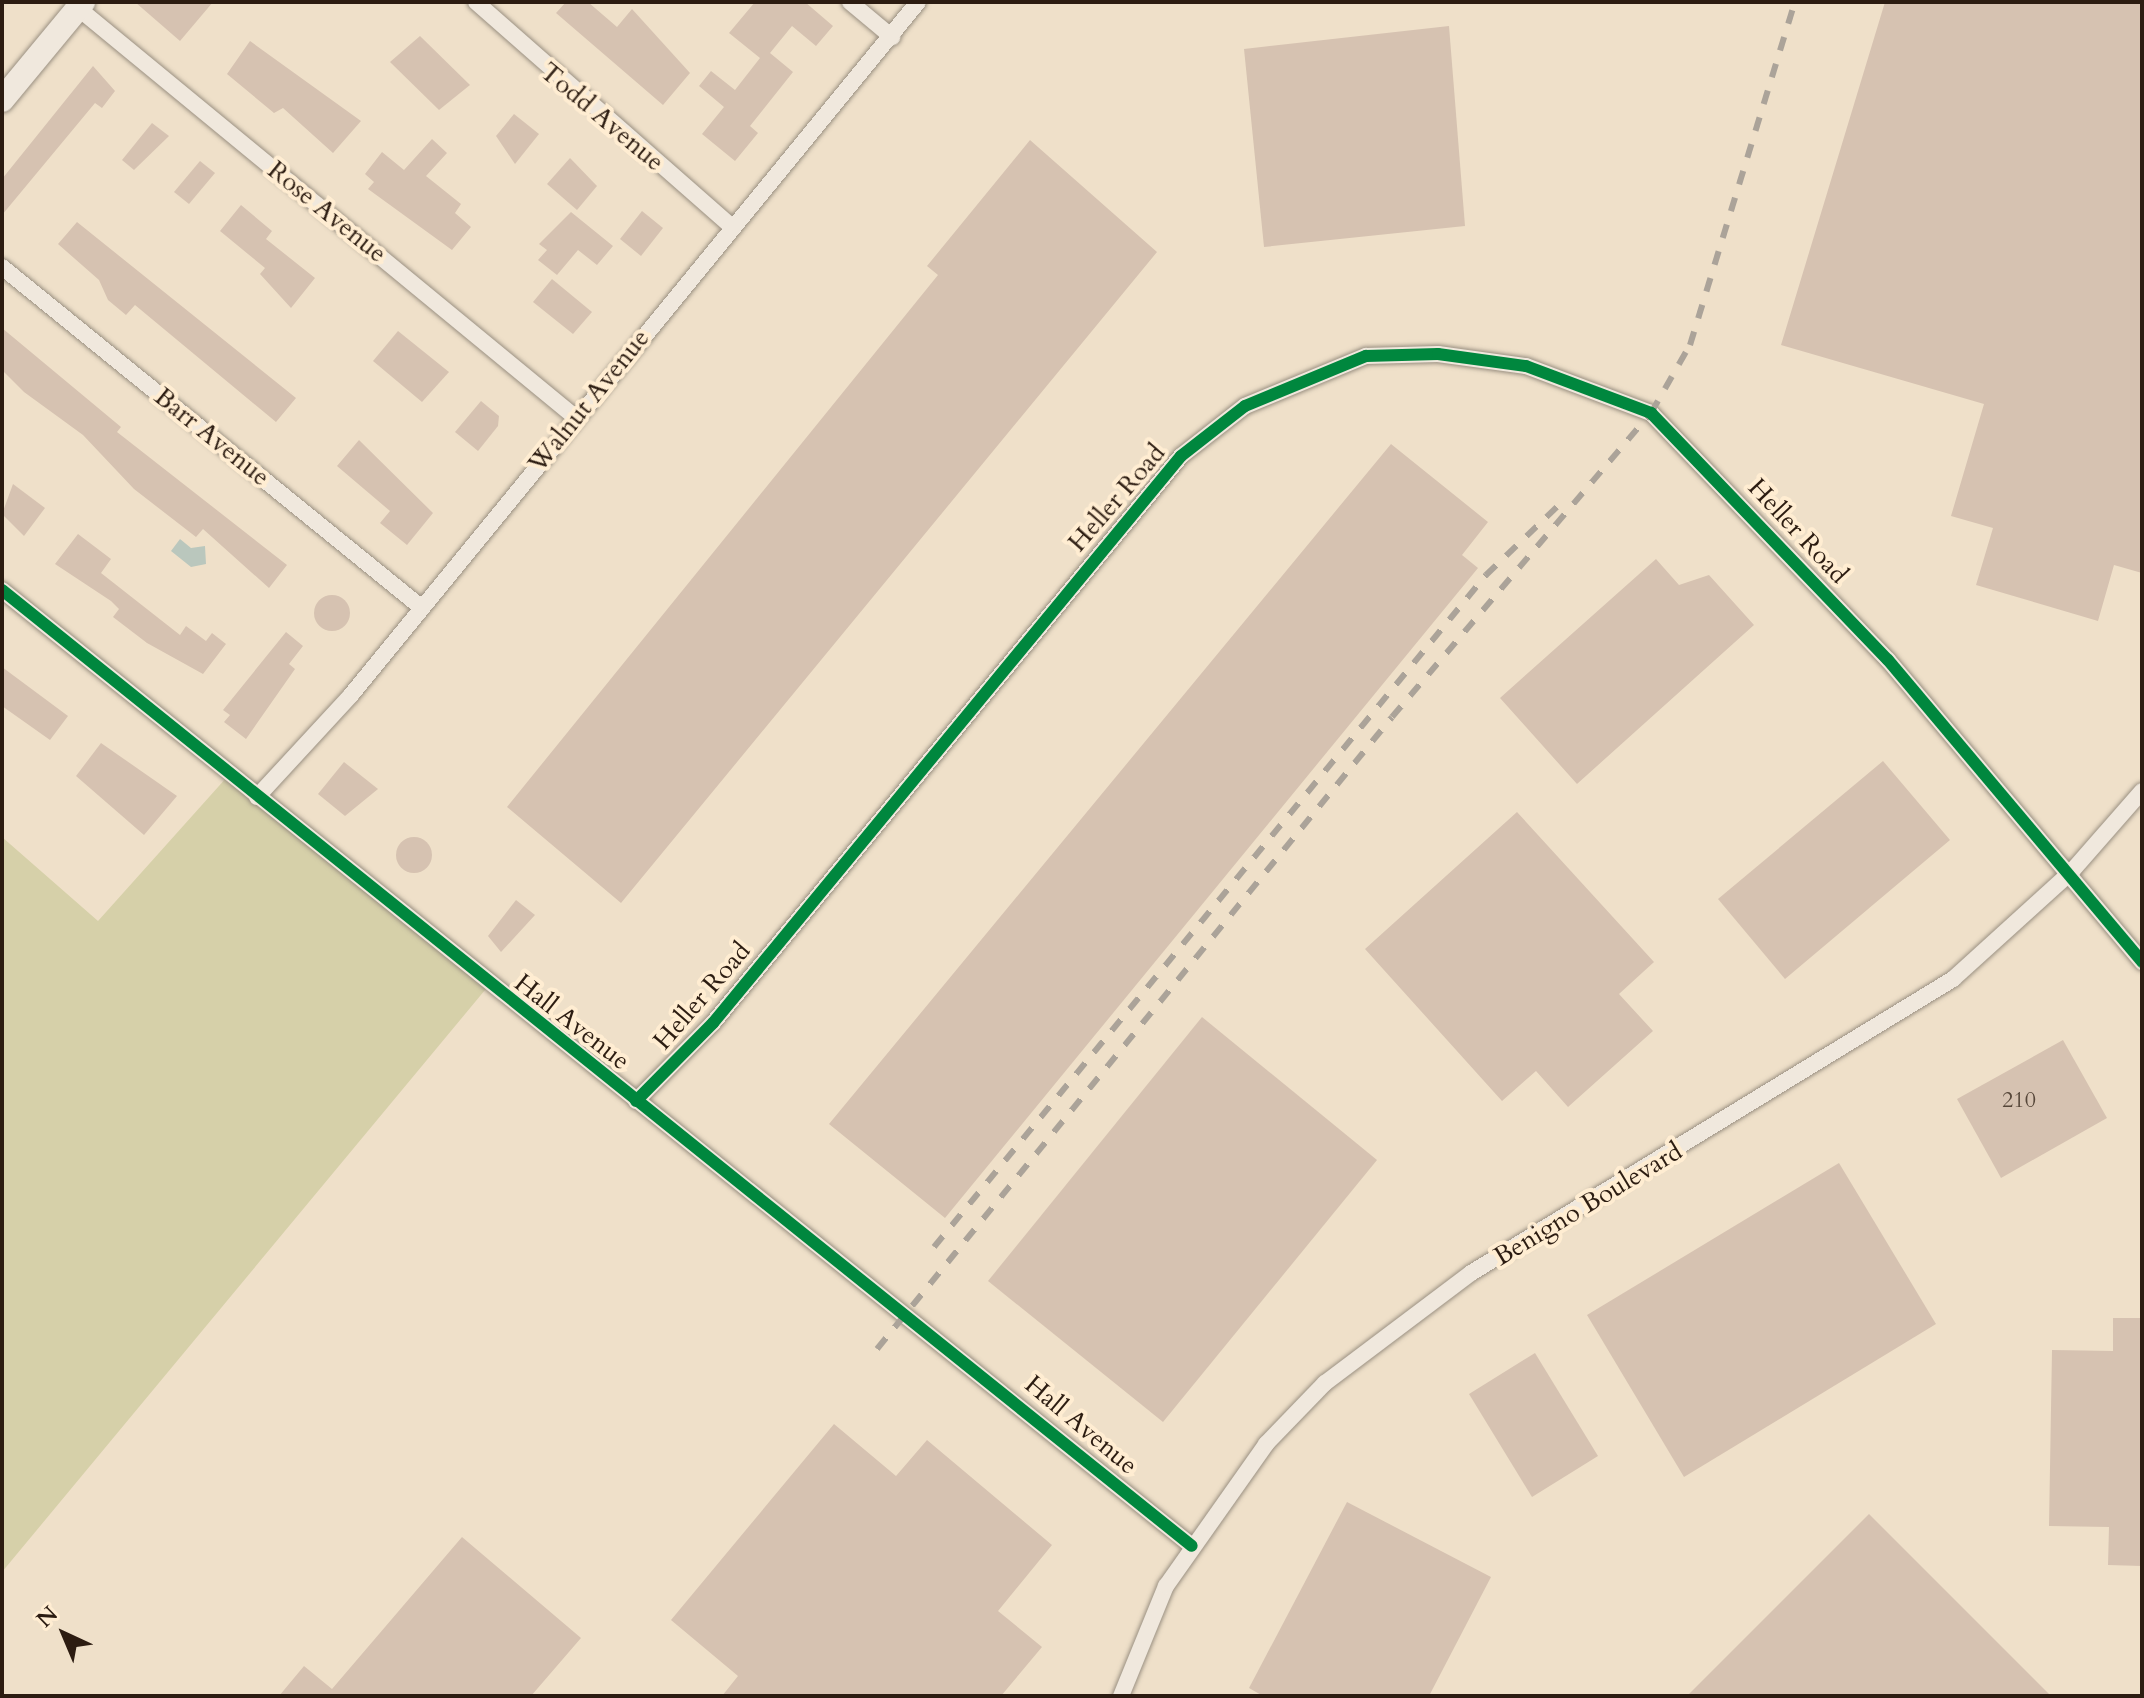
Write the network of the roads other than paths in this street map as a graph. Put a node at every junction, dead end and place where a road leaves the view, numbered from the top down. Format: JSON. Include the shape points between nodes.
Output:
{"nodes":[{"id":1,"x":476,"y":2,"type":"edge"},
{"id":2,"x":850,"y":2,"type":"edge"},
{"id":3,"x":918,"y":2,"type":"edge"},
{"id":4,"x":80,"y":5,"type":"edge"},
{"id":5,"x":892,"y":37,"type":"junction"},
{"id":6,"x":4,"y":94,"type":"edge"},
{"id":7,"x":733,"y":228,"type":"junction"},
{"id":8,"x":2,"y":267,"type":"edge"},
{"id":9,"x":575,"y":417,"type":"junction"},
{"id":10,"x":2,"y":590,"type":"edge"},
{"id":11,"x":422,"y":608,"type":"junction"},
{"id":12,"x":2142,"y":791,"type":"edge"},
{"id":13,"x":257,"y":797,"type":"junction"},
{"id":14,"x":2072,"y":871,"type":"junction"},
{"id":15,"x":2142,"y":962,"type":"edge"},
{"id":16,"x":636,"y":1101,"type":"junction"},
{"id":17,"x":1192,"y":1546,"type":"junction"},
{"id":18,"x":1121,"y":1696,"type":"edge"}],
"edges":[{"from":1,"to":7,"type":"street","name":"Todd Avenue"},
{"from":2,"to":5,"type":"street"},
{"from":3,"to":5,"type":"street","name":"Walnut Avenue"},
{"from":4,"to":6,"type":"main road"},
{"from":4,"to":9,"type":"street","name":"Rose Avenue"},
{"from":5,"to":7,"type":"street","name":"Walnut Avenue"},
{"from":7,"to":9,"type":"street","name":"Walnut Avenue"},
{"from":8,"to":11,"type":"street","name":"Barr Avenue"},
{"from":9,"to":11,"type":"street","name":"Walnut Avenue"},
{"from":10,"to":13,"type":"street","name":"Hall Avenue"},
{"from":11,"to":13,"type":"street","name":"Walnut Avenue"},
{"from":12,"to":14,"type":"street","name":"Benigno Boulevard"},
{"from":13,"to":16,"type":"street","name":"Hall Avenue"},
{"from":14,"to":15,"type":"street","name":"Heller Road"},
{"from":14,"to":16,"type":"street","name":"Heller Road","via":[[1882,653],[1651,413],[1526,366],[1438,354],[1366,356],[1245,406],[1181,456],[713,1023]]},
{"from":14,"to":17,"type":"street","name":"Benigno Boulevard","via":[[1953,979],[1867,1038],[1398,1324],[1266,1444]]},
{"from":16,"to":17,"type":"street","name":"Hall Avenue","via":[[909,1311]]},
{"from":17,"to":18,"type":"street","name":"Benigno Boulevard","via":[[1139,1642]]}]}
